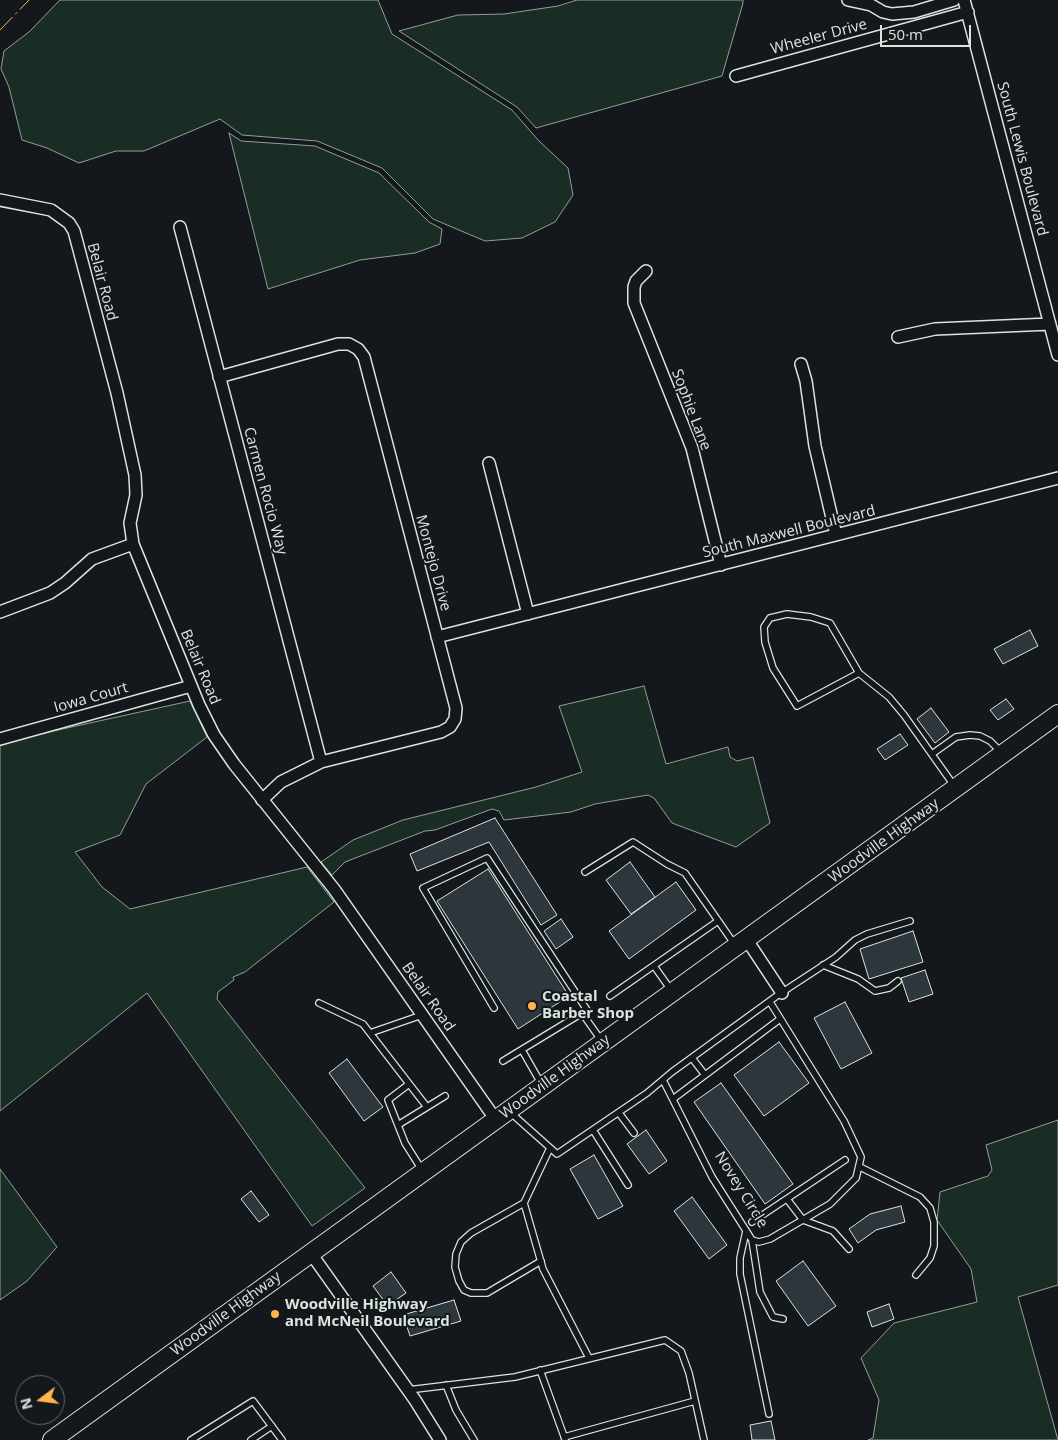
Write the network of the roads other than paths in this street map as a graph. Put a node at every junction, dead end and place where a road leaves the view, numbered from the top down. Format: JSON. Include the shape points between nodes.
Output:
{"nodes":[{"id":1,"x":848,"y":0,"type":"edge"},
{"id":2,"x":954,"y":0,"type":"edge"},
{"id":3,"x":964,"y":0,"type":"edge"},
{"id":4,"x":968,"y":12,"type":"junction"},
{"id":5,"x":736,"y":76,"type":"dead end"},
{"id":6,"x":0,"y":200,"type":"edge"},
{"id":7,"x":180,"y":227,"type":"dead end"},
{"id":8,"x":646,"y":271,"type":"dead end"},
{"id":9,"x":1050,"y":324,"type":"junction"},
{"id":10,"x":898,"y":337,"type":"dead end"},
{"id":11,"x":1058,"y":355,"type":"edge"},
{"id":12,"x":802,"y":364,"type":"dead end"},
{"id":13,"x":219,"y":377,"type":"junction"},
{"id":14,"x":489,"y":463,"type":"dead end"},
{"id":15,"x":1058,"y":478,"type":"edge"},
{"id":16,"x":836,"y":536,"type":"junction"},
{"id":17,"x":133,"y":544,"type":"junction"},
{"id":18,"x":721,"y":565,"type":"junction"},
{"id":19,"x":0,"y":612,"type":"edge"},
{"id":20,"x":528,"y":614,"type":"junction"},
{"id":21,"x":437,"y":637,"type":"junction"},
{"id":22,"x":859,"y":673,"type":"junction"},
{"id":23,"x":191,"y":686,"type":"junction"},
{"id":24,"x":1058,"y":714,"type":"edge"},
{"id":25,"x":0,"y":739,"type":"edge"},
{"id":26,"x":932,"y":754,"type":"junction"},
{"id":27,"x":1003,"y":754,"type":"junction"},
{"id":28,"x":321,"y":762,"type":"junction"},
{"id":29,"x":957,"y":788,"type":"junction"},
{"id":30,"x":262,"y":800,"type":"junction"},
{"id":31,"x":585,"y":872,"type":"dead end"},
{"id":32,"x":718,"y":921,"type":"junction"},
{"id":33,"x":910,"y":921,"type":"dead end"},
{"id":34,"x":742,"y":943,"type":"junction"},
{"id":35,"x":654,"y":966,"type":"junction"},
{"id":36,"x":823,"y":966,"type":"junction"},
{"id":37,"x":898,"y":981,"type":"dead end"},
{"id":38,"x":673,"y":993,"type":"junction"},
{"id":39,"x":782,"y":993,"type":"junction"},
{"id":40,"x":610,"y":996,"type":"dead end"},
{"id":41,"x":770,"y":1002,"type":"junction"},
{"id":42,"x":320,"y":1003,"type":"dead end"},
{"id":43,"x":494,"y":1008,"type":"dead end"},
{"id":44,"x":582,"y":1013,"type":"junction"},
{"id":45,"x":422,"y":1015,"type":"junction"},
{"id":46,"x":780,"y":1019,"type":"junction"},
{"id":47,"x":370,"y":1033,"type":"junction"},
{"id":48,"x":603,"y":1043,"type":"junction"},
{"id":49,"x":522,"y":1050,"type":"junction"},
{"id":50,"x":692,"y":1058,"type":"junction"},
{"id":51,"x":504,"y":1061,"type":"dead end"},
{"id":52,"x":705,"y":1076,"type":"junction"},
{"id":53,"x":662,"y":1080,"type":"junction"},
{"id":54,"x":410,"y":1084,"type":"junction"},
{"id":55,"x":543,"y":1086,"type":"junction"},
{"id":56,"x":446,"y":1096,"type":"dead end"},
{"id":57,"x":672,"y":1099,"type":"junction"},
{"id":58,"x":427,"y":1107,"type":"junction"},
{"id":59,"x":618,"y":1113,"type":"junction"},
{"id":60,"x":502,"y":1115,"type":"junction"},
{"id":61,"x":398,"y":1125,"type":"junction"},
{"id":62,"x":593,"y":1130,"type":"junction"},
{"id":63,"x":634,"y":1133,"type":"dead end"},
{"id":64,"x":550,"y":1148,"type":"junction"},
{"id":65,"x":845,"y":1160,"type":"dead end"},
{"id":66,"x":860,"y":1167,"type":"junction"},
{"id":67,"x":424,"y":1172,"type":"junction"},
{"id":68,"x":628,"y":1186,"type":"dead end"},
{"id":69,"x":787,"y":1199,"type":"junction"},
{"id":70,"x":524,"y":1203,"type":"junction"},
{"id":71,"x":803,"y":1220,"type":"junction"},
{"id":72,"x":752,"y":1222,"type":"dead end"},
{"id":73,"x":746,"y":1231,"type":"junction"},
{"id":74,"x":752,"y":1240,"type":"junction"},
{"id":75,"x":849,"y":1249,"type":"dead end"},
{"id":76,"x":310,"y":1252,"type":"junction"},
{"id":77,"x":540,"y":1262,"type":"junction"},
{"id":78,"x":916,"y":1276,"type":"dead end"},
{"id":79,"x":783,"y":1320,"type":"dead end"},
{"id":80,"x":589,"y":1358,"type":"junction"},
{"id":81,"x":540,"y":1370,"type":"junction"},
{"id":82,"x":446,"y":1385,"type":"junction"},
{"id":83,"x":408,"y":1390,"type":"junction"},
{"id":84,"x":695,"y":1401,"type":"junction"},
{"id":85,"x":769,"y":1414,"type":"dead end"},
{"id":86,"x":272,"y":1426,"type":"junction"},
{"id":87,"x":565,"y":1438,"type":"edge"},
{"id":88,"x":55,"y":1439,"type":"edge"},
{"id":89,"x":191,"y":1440,"type":"edge"},
{"id":90,"x":250,"y":1440,"type":"edge"},
{"id":91,"x":282,"y":1440,"type":"edge"},
{"id":92,"x":440,"y":1440,"type":"edge"},
{"id":93,"x":474,"y":1440,"type":"edge"},
{"id":94,"x":704,"y":1440,"type":"edge"}],
"edges":[{"from":1,"to":2,"type":"street","via":[[892,14],[914,12]]},
{"from":3,"to":4,"type":"street","name":"South Lewis Boulevard"},
{"from":4,"to":5,"type":"street","name":"Wheeler Drive"},
{"from":4,"to":9,"type":"street","name":"South Lewis Boulevard"},
{"from":6,"to":17,"type":"street","name":"Belair Road","via":[[51,210],[69,223],[74,231],[134,474],[136,495],[130,523]]},
{"from":7,"to":13,"type":"street","name":"Carmen Rocio Way"},
{"from":8,"to":18,"type":"street","name":"Sophie Lane","via":[[636,281],[634,303],[692,448]]},
{"from":9,"to":10,"type":"street","via":[[935,329]]},
{"from":9,"to":11,"type":"street","name":"South Lewis Boulevard"},
{"from":12,"to":16,"type":"street","via":[[815,446]]},
{"from":13,"to":21,"type":"street","name":"Montejo Drive","via":[[338,344],[350,344],[358,349],[364,357]]},
{"from":13,"to":28,"type":"street","name":"Carmen Rocio Way"},
{"from":14,"to":20,"type":"street"},
{"from":15,"to":16,"type":"street","name":"South Maxwell Boulevard"},
{"from":16,"to":18,"type":"street","name":"South Maxwell Boulevard"},
{"from":17,"to":19,"type":"street","via":[[92,559],[50,592]]},
{"from":17,"to":23,"type":"street","name":"Belair Road"},
{"from":18,"to":20,"type":"street","name":"South Maxwell Boulevard"},
{"from":20,"to":21,"type":"street","name":"South Maxwell Boulevard"},
{"from":21,"to":28,"type":"street","name":"Montejo Drive","via":[[456,708],[450,727]]},
{"from":22,"to":22,"type":"lane","via":[[797,706],[773,668],[764,627],[770,618],[787,614],[830,623]]},
{"from":22,"to":26,"type":"lane","via":[[889,697]]},
{"from":23,"to":25,"type":"street","name":"Iowa Court"},
{"from":23,"to":30,"type":"street","name":"Belair Road","via":[[214,736]]},
{"from":24,"to":27,"type":"main road","name":"Woodville Highway"},
{"from":26,"to":27,"type":"lane","via":[[956,737],[970,735],[990,741]]},
{"from":26,"to":29,"type":"lane"},
{"from":27,"to":29,"type":"main road","name":"Woodville Highway"},
{"from":28,"to":30,"type":"street","name":"Montejo Drive","via":[[281,782]]},
{"from":29,"to":34,"type":"main road","name":"Woodville Highway"},
{"from":30,"to":45,"type":"street","name":"Belair Road","via":[[334,890]]},
{"from":31,"to":32,"type":"lane","via":[[633,842],[685,873]]},
{"from":32,"to":34,"type":"lane"},
{"from":32,"to":35,"type":"lane"},
{"from":33,"to":36,"type":"lane","via":[[861,937]]},
{"from":34,"to":38,"type":"main road","name":"Woodville Highway"},
{"from":34,"to":39,"type":"street"},
{"from":35,"to":38,"type":"lane"},
{"from":35,"to":40,"type":"lane"},
{"from":36,"to":37,"type":"lane","via":[[858,979],[875,991],[889,988]]},
{"from":36,"to":39,"type":"lane"},
{"from":38,"to":48,"type":"main road","name":"Woodville Highway"},
{"from":39,"to":41,"type":"lane"},
{"from":41,"to":46,"type":"lane"},
{"from":41,"to":50,"type":"lane"},
{"from":42,"to":47,"type":"lane","via":[[363,1024]]},
{"from":43,"to":44,"type":"lane","via":[[423,888],[487,858],[587,1010]]},
{"from":44,"to":48,"type":"lane"},
{"from":44,"to":49,"type":"lane"},
{"from":45,"to":47,"type":"lane"},
{"from":45,"to":60,"type":"street","name":"Belair Road"},
{"from":46,"to":52,"type":"lane"},
{"from":46,"to":66,"type":"lane","via":[[856,1142],[861,1157]]},
{"from":47,"to":54,"type":"lane"},
{"from":48,"to":55,"type":"main road","name":"Woodville Highway"},
{"from":49,"to":51,"type":"lane"},
{"from":49,"to":55,"type":"lane"},
{"from":50,"to":52,"type":"lane"},
{"from":50,"to":53,"type":"lane"},
{"from":52,"to":57,"type":"lane"},
{"from":53,"to":57,"type":"lane","name":"Novey Circle"},
{"from":53,"to":59,"type":"lane"},
{"from":54,"to":58,"type":"lane"},
{"from":54,"to":61,"type":"lane","via":[[388,1100]]},
{"from":55,"to":60,"type":"main road","name":"Woodville Highway"},
{"from":56,"to":58,"type":"lane"},
{"from":57,"to":73,"type":"lane","name":"Novey Circle","via":[[712,1177]]},
{"from":58,"to":61,"type":"lane"},
{"from":59,"to":62,"type":"lane"},
{"from":59,"to":63,"type":"lane"},
{"from":60,"to":64,"type":"lane"},
{"from":60,"to":67,"type":"main road","name":"Woodville Highway"},
{"from":61,"to":67,"type":"lane","via":[[405,1143]]},
{"from":62,"to":64,"type":"lane","via":[[557,1154]]},
{"from":62,"to":68,"type":"lane"},
{"from":64,"to":70,"type":"lane"},
{"from":65,"to":69,"type":"lane"},
{"from":66,"to":71,"type":"lane","name":"Novey Circle","via":[[846,1191]]},
{"from":66,"to":78,"type":"lane","via":[[920,1197],[930,1208],[934,1222],[934,1246],[930,1258]]},
{"from":67,"to":76,"type":"main road","name":"Woodville Highway"},
{"from":69,"to":71,"type":"lane"},
{"from":69,"to":72,"type":"lane"},
{"from":70,"to":77,"type":"lane"},
{"from":70,"to":77,"type":"lane","via":[[461,1242],[455,1267],[464,1290],[487,1293]]},
{"from":71,"to":74,"type":"lane","name":"Novey Circle","via":[[770,1239]]},
{"from":71,"to":75,"type":"lane","via":[[833,1232]]},
{"from":73,"to":74,"type":"lane","name":"Novey Circle"},
{"from":73,"to":85,"type":"lane","via":[[740,1274]]},
{"from":74,"to":79,"type":"lane","via":[[760,1292],[773,1317]]},
{"from":76,"to":83,"type":"street"},
{"from":76,"to":88,"type":"main road","name":"Woodville Highway"},
{"from":77,"to":80,"type":"lane"},
{"from":80,"to":81,"type":"lane"},
{"from":80,"to":84,"type":"lane","via":[[665,1340],[681,1351]]},
{"from":81,"to":82,"type":"lane","via":[[515,1377]]},
{"from":81,"to":87,"type":"lane"},
{"from":82,"to":83,"type":"lane"},
{"from":82,"to":93,"type":"lane"},
{"from":83,"to":92,"type":"street"},
{"from":84,"to":87,"type":"lane"},
{"from":84,"to":94,"type":"lane"},
{"from":86,"to":89,"type":"lane","via":[[253,1401]]},
{"from":86,"to":90,"type":"lane"},
{"from":86,"to":91,"type":"lane"}]}
